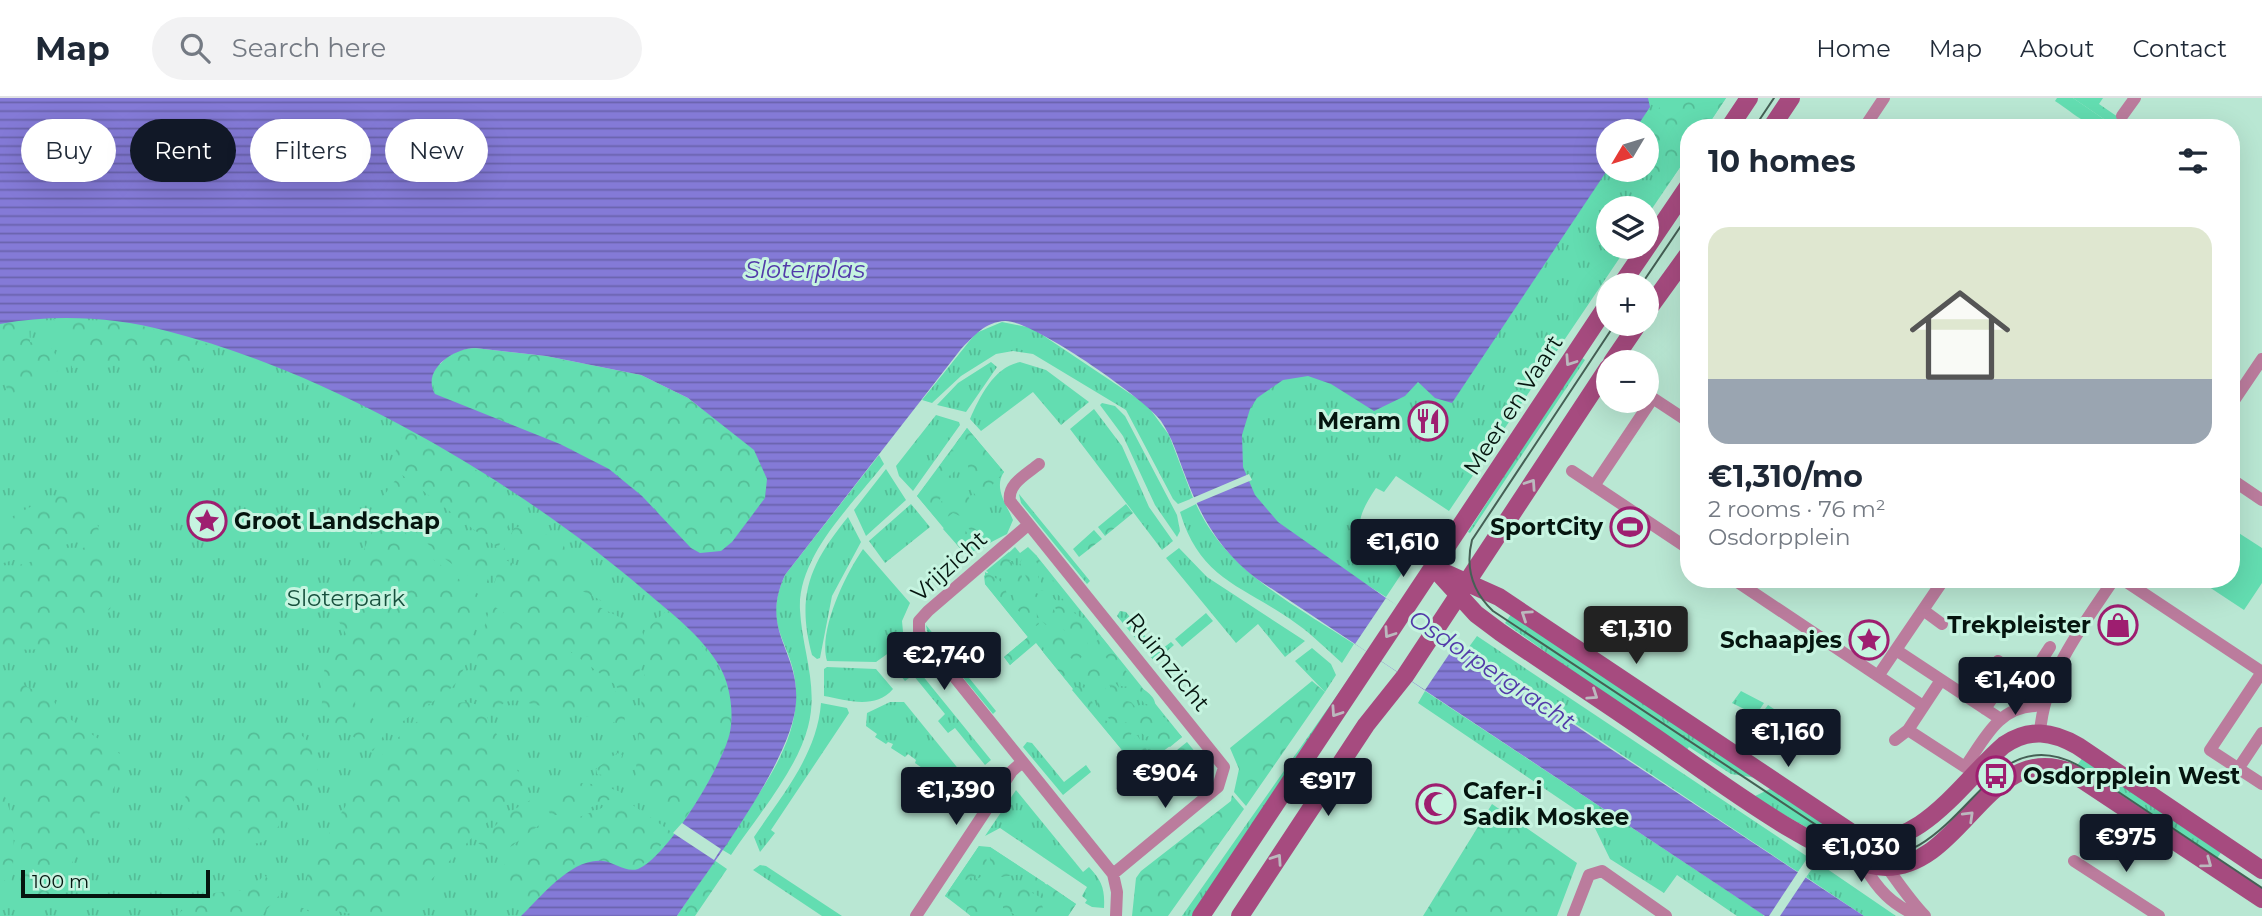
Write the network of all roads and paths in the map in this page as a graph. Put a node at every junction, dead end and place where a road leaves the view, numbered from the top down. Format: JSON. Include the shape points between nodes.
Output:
{"nodes":[{"id":1,"x":1749,"y":98,"type":"edge"},
{"id":2,"x":1791,"y":98,"type":"edge"},
{"id":3,"x":1884,"y":98,"type":"edge"},
{"id":4,"x":2134,"y":98,"type":"edge"},
{"id":5,"x":2123,"y":116,"type":"dead end"},
{"id":6,"x":1735,"y":119,"type":"edge"},
{"id":7,"x":1777,"y":119,"type":"edge"},
{"id":8,"x":1870,"y":119,"type":"edge"},
{"id":9,"x":1680,"y":198,"type":"edge"},
{"id":10,"x":1659,"y":229,"type":"edge"},
{"id":11,"x":1680,"y":265,"type":"edge"},
{"id":12,"x":1659,"y":294,"type":"edge"},
{"id":13,"x":1596,"y":322,"type":"edge"},
{"id":14,"x":2262,"y":359,"type":"edge"},
{"id":15,"x":1596,"y":386,"type":"edge"},
{"id":16,"x":2240,"y":392,"type":"edge"},
{"id":17,"x":1659,"y":402,"type":"edge"},
{"id":18,"x":1639,"y":413,"type":"edge"},
{"id":19,"x":1680,"y":416,"type":"edge"},
{"id":20,"x":1039,"y":464,"type":"dead end"},
{"id":21,"x":1572,"y":471,"type":"dead end"},
{"id":22,"x":2240,"y":485,"type":"edge"},
{"id":23,"x":1594,"y":486,"type":"junction"},
{"id":24,"x":2262,"y":500,"type":"edge"},
{"id":25,"x":1028,"y":524,"type":"junction"},
{"id":26,"x":1680,"y":544,"type":"edge"},
{"id":27,"x":1481,"y":560,"type":"junction"},
{"id":28,"x":1434,"y":569,"type":"junction"},
{"id":29,"x":1463,"y":588,"type":"junction"},
{"id":30,"x":1746,"y":588,"type":"edge"},
{"id":31,"x":1938,"y":588,"type":"edge"},
{"id":32,"x":2108,"y":588,"type":"edge"},
{"id":33,"x":2136,"y":588,"type":"edge"},
{"id":34,"x":1499,"y":597,"type":"junction"},
{"id":35,"x":1923,"y":610,"type":"junction"},
{"id":36,"x":1476,"y":614,"type":"junction"},
{"id":37,"x":1445,"y":615,"type":"junction"},
{"id":38,"x":1942,"y":624,"type":"dead end"},
{"id":39,"x":2050,"y":647,"type":"dead end"},
{"id":40,"x":1896,"y":650,"type":"junction"},
{"id":41,"x":1998,"y":661,"type":"dead end"},
{"id":42,"x":2011,"y":670,"type":"junction"},
{"id":43,"x":2262,"y":672,"type":"edge"},
{"id":44,"x":1878,"y":676,"type":"junction"},
{"id":45,"x":1941,"y":680,"type":"junction"},
{"id":46,"x":2028,"y":681,"type":"junction"},
{"id":47,"x":1923,"y":706,"type":"junction"},
{"id":48,"x":1985,"y":709,"type":"junction"},
{"id":49,"x":1999,"y":718,"type":"junction"},
{"id":50,"x":1908,"y":730,"type":"junction"},
{"id":51,"x":2262,"y":733,"type":"edge"},
{"id":52,"x":2049,"y":734,"type":"junction"},
{"id":53,"x":1895,"y":740,"type":"dead end"},
{"id":54,"x":1022,"y":762,"type":"junction"},
{"id":55,"x":2238,"y":769,"type":"junction"},
{"id":56,"x":2262,"y":784,"type":"edge"},
{"id":57,"x":1865,"y":839,"type":"junction"},
{"id":58,"x":2074,"y":860,"type":"dead end"},
{"id":59,"x":1863,"y":864,"type":"junction"},
{"id":60,"x":1889,"y":867,"type":"junction"},
{"id":61,"x":2262,"y":870,"type":"edge"},
{"id":62,"x":1112,"y":874,"type":"junction"},
{"id":63,"x":2262,"y":899,"type":"edge"},
{"id":64,"x":916,"y":916,"type":"edge"},
{"id":65,"x":1116,"y":916,"type":"edge"},
{"id":66,"x":1201,"y":916,"type":"edge"},
{"id":67,"x":1240,"y":916,"type":"edge"},
{"id":68,"x":1573,"y":916,"type":"edge"},
{"id":69,"x":1666,"y":916,"type":"edge"},
{"id":70,"x":1919,"y":916,"type":"edge"},
{"id":71,"x":1925,"y":916,"type":"edge"},
{"id":72,"x":2159,"y":916,"type":"edge"}],
"edges":[{"from":1,"to":6,"type":"street"},
{"from":2,"to":7,"type":"street"},
{"from":3,"to":8,"type":"street"},
{"from":4,"to":5,"type":"street"},
{"from":9,"to":10,"type":"street"},
{"from":11,"to":12,"type":"street"},
{"from":13,"to":28,"type":"street","name":"Meer en Vaart","one_way":true},
{"from":14,"to":16,"type":"street"},
{"from":27,"to":15,"type":"street","one_way":true},
{"from":17,"to":19,"type":"street"},
{"from":18,"to":23,"type":"street"},
{"from":20,"to":25,"type":"street","name":"Ruimzicht","via":[[1009,495]]},
{"from":21,"to":23,"type":"street"},
{"from":22,"to":24,"type":"street"},
{"from":23,"to":26,"type":"street"},
{"from":25,"to":54,"type":"street","name":"Vrijzicht","via":[[928,611],[918,626],[923,640]]},
{"from":25,"to":62,"type":"street","name":"Ruimzicht","via":[[1224,767],[1219,787]]},
{"from":27,"to":29,"type":"street"},
{"from":27,"to":34,"type":"street","via":[[1487,582]]},
{"from":28,"to":29,"type":"street"},
{"from":28,"to":66,"type":"street","name":"Meer en Vaart","one_way":true},
{"from":29,"to":34,"type":"street"},
{"from":29,"to":36,"type":"street"},
{"from":29,"to":37,"type":"street"},
{"from":30,"to":44,"type":"street"},
{"from":31,"to":35,"type":"street"},
{"from":32,"to":52,"type":"street","via":[[2058,666],[2044,706]]},
{"from":33,"to":43,"type":"street"},
{"from":57,"to":34,"type":"street","one_way":true,"via":[[1849,833]]},
{"from":35,"to":38,"type":"street"},
{"from":35,"to":40,"type":"street"},
{"from":36,"to":37,"type":"street","via":[[1457,610]]},
{"from":36,"to":59,"type":"street","one_way":true,"via":[[1750,802],[1821,846]]},
{"from":67,"to":37,"type":"street","one_way":true},
{"from":39,"to":46,"type":"street"},
{"from":40,"to":44,"type":"street"},
{"from":40,"to":45,"type":"street"},
{"from":41,"to":42,"type":"street"},
{"from":42,"to":46,"type":"street"},
{"from":42,"to":48,"type":"street"},
{"from":43,"to":55,"type":"street","via":[[2210,750]]},
{"from":44,"to":47,"type":"street"},
{"from":45,"to":47,"type":"street"},
{"from":45,"to":48,"type":"street"},
{"from":46,"to":49,"type":"street","via":[[2031,706]]},
{"from":47,"to":50,"type":"street"},
{"from":48,"to":49,"type":"street"},
{"from":49,"to":50,"type":"street","via":[[1965,767]]},
{"from":50,"to":53,"type":"street"},
{"from":51,"to":55,"type":"street"},
{"from":52,"to":57,"type":"street","via":[[2019,736],[2004,745],[1911,832],[1884,841]]},
{"from":52,"to":61,"type":"street","via":[[2078,746]]},
{"from":54,"to":62,"type":"street","name":"Vrijzicht"},
{"from":54,"to":64,"type":"street"},
{"from":55,"to":56,"type":"street"},
{"from":57,"to":60,"type":"street"},
{"from":58,"to":72,"type":"street"},
{"from":59,"to":60,"type":"street"},
{"from":59,"to":70,"type":"street","via":[[1883,895]]},
{"from":60,"to":63,"type":"street","one_way":true,"via":[[1926,855],[2011,777],[2045,766],[2072,773]]},
{"from":60,"to":71,"type":"street","via":[[1903,894]]},
{"from":62,"to":65,"type":"street"},
{"from":68,"to":69,"type":"street","via":[[1589,875],[1602,871]]}]}
